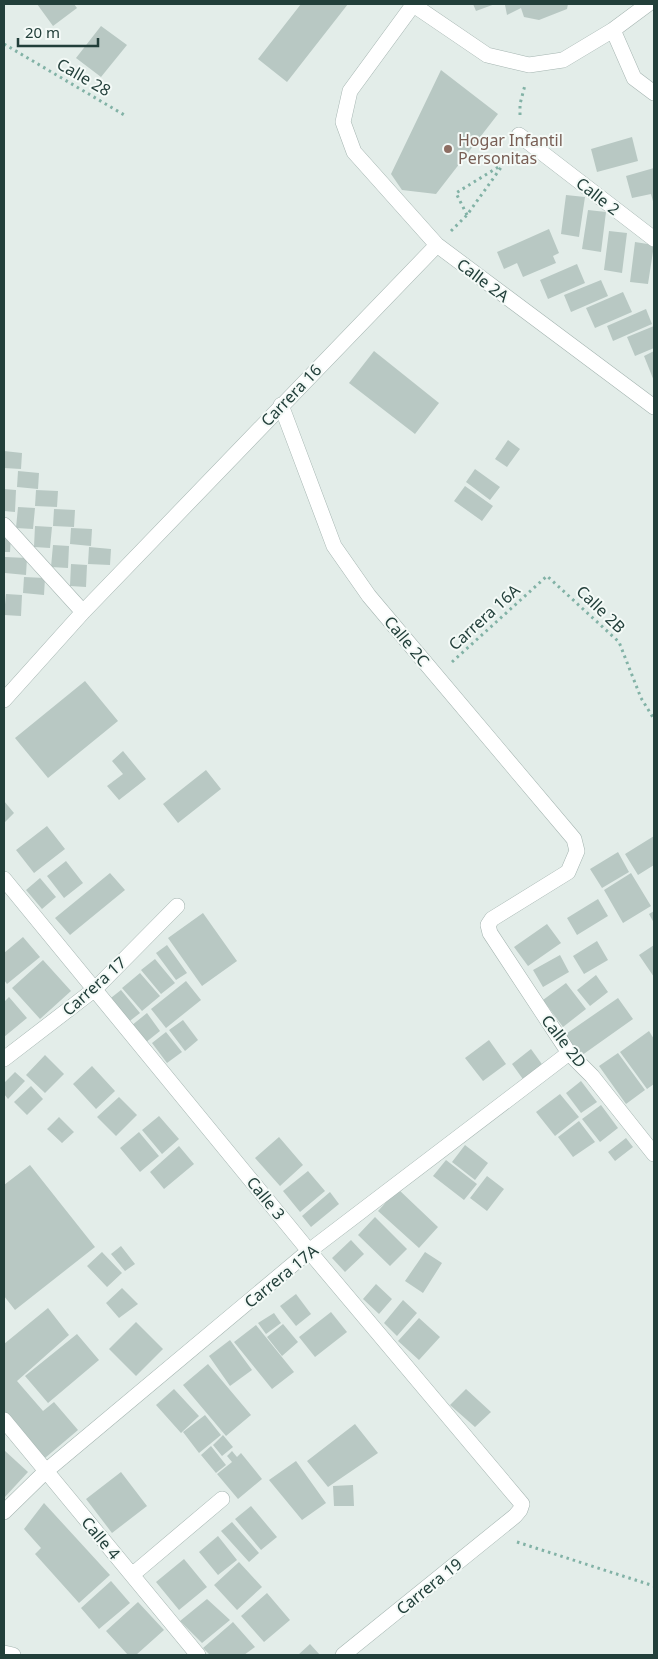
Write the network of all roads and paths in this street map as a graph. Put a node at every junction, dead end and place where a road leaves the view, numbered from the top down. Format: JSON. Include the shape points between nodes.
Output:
{"nodes":[{"id":1,"x":413,"y":4,"type":"edge"},
{"id":2,"x":648,"y":4,"type":"edge"},
{"id":3,"x":613,"y":30,"type":"junction"},
{"id":4,"x":4,"y":44,"type":"edge"},
{"id":5,"x":529,"y":65,"type":"junction"},
{"id":6,"x":654,"y":93,"type":"edge"},
{"id":7,"x":126,"y":116,"type":"dead end"},
{"id":8,"x":519,"y":135,"type":"junction"},
{"id":9,"x":503,"y":165,"type":"junction"},
{"id":10,"x":467,"y":215,"type":"junction"},
{"id":11,"x":654,"y":240,"type":"edge"},
{"id":12,"x":437,"y":245,"type":"junction"},
{"id":13,"x":281,"y":405,"type":"junction"},
{"id":14,"x":654,"y":407,"type":"edge"},
{"id":15,"x":4,"y":525,"type":"edge"},
{"id":16,"x":547,"y":576,"type":"joint"},
{"id":17,"x":83,"y":612,"type":"junction"},
{"id":18,"x":436,"y":676,"type":"junction"},
{"id":19,"x":4,"y":700,"type":"edge"},
{"id":20,"x":654,"y":719,"type":"edge"},
{"id":21,"x":4,"y":879,"type":"edge"},
{"id":22,"x":177,"y":906,"type":"dead end"},
{"id":23,"x":492,"y":920,"type":"joint"},
{"id":24,"x":95,"y":989,"type":"junction"},
{"id":25,"x":569,"y":1053,"type":"junction"},
{"id":26,"x":4,"y":1059,"type":"edge"},
{"id":27,"x":654,"y":1154,"type":"edge"},
{"id":28,"x":309,"y":1251,"type":"junction"},
{"id":29,"x":4,"y":1420,"type":"edge"},
{"id":30,"x":46,"y":1471,"type":"junction"},
{"id":31,"x":222,"y":1499,"type":"dead end"},
{"id":32,"x":4,"y":1512,"type":"edge"},
{"id":33,"x":515,"y":1516,"type":"joint"},
{"id":34,"x":493,"y":1534,"type":"junction"},
{"id":35,"x":132,"y":1576,"type":"junction"},
{"id":36,"x":654,"y":1586,"type":"edge"},
{"id":37,"x":4,"y":1652,"type":"edge"},
{"id":38,"x":13,"y":1655,"type":"edge"},
{"id":39,"x":198,"y":1655,"type":"edge"},
{"id":40,"x":343,"y":1655,"type":"edge"}],
"edges":[{"from":1,"to":5,"type":"street","via":[[487,55]]},
{"from":1,"to":12,"type":"street","name":"Calle 2A","via":[[350,91],[343,122],[354,152]]},
{"from":2,"to":3,"type":"street"},
{"from":3,"to":5,"type":"street","via":[[563,60]]},
{"from":3,"to":6,"type":"street","via":[[634,78]]},
{"from":4,"to":7,"type":"path","name":"Calle 28"},
{"from":5,"to":8,"type":"path","via":[[520,104]]},
{"from":8,"to":9,"type":"path"},
{"from":8,"to":11,"type":"street","name":"Calle 2"},
{"from":9,"to":10,"type":"path"},
{"from":9,"to":10,"type":"path","via":[[456,192]]},
{"from":10,"to":12,"type":"path"},
{"from":12,"to":13,"type":"street","name":"Carrera 16"},
{"from":12,"to":14,"type":"street","name":"Calle 2A"},
{"from":13,"to":17,"type":"street","name":"Carrera 16"},
{"from":13,"to":18,"type":"street","name":"Calle 2C","via":[[334,546],[369,596]]},
{"from":15,"to":17,"type":"street"},
{"from":16,"to":18,"type":"path","name":"Carrera 16A"},
{"from":16,"to":20,"type":"path","name":"Calle 2B","via":[[619,642],[641,698]]},
{"from":17,"to":19,"type":"street","name":"Carrera 16"},
{"from":18,"to":23,"type":"street","name":"Calle 2C","via":[[574,839],[578,851],[568,872]]},
{"from":21,"to":24,"type":"street","name":"Calle 3"},
{"from":22,"to":24,"type":"street","name":"Carrera 17"},
{"from":23,"to":25,"type":"street","name":"Calle 2D","via":[[488,925],[493,940]]},
{"from":24,"to":26,"type":"street","name":"Carrera 17"},
{"from":24,"to":28,"type":"street","name":"Calle 3"},
{"from":25,"to":27,"type":"street","name":"Calle 2D","via":[[592,1076]]},
{"from":25,"to":28,"type":"street","name":"Carrera 17A"},
{"from":28,"to":30,"type":"street","name":"Carrera 17A"},
{"from":28,"to":33,"type":"street","name":"Calle 3","via":[[518,1498],[522,1504]]},
{"from":29,"to":30,"type":"street","name":"Calle 4"},
{"from":30,"to":32,"type":"street","name":"Carrera 17A"},
{"from":30,"to":35,"type":"street","name":"Calle 4"},
{"from":31,"to":35,"type":"street"},
{"from":33,"to":34,"type":"street","name":"Carrera 19"},
{"from":34,"to":36,"type":"path"},
{"from":34,"to":40,"type":"street","name":"Carrera 19"},
{"from":35,"to":39,"type":"street","name":"Calle 4"},
{"from":37,"to":38,"type":"street"}]}
